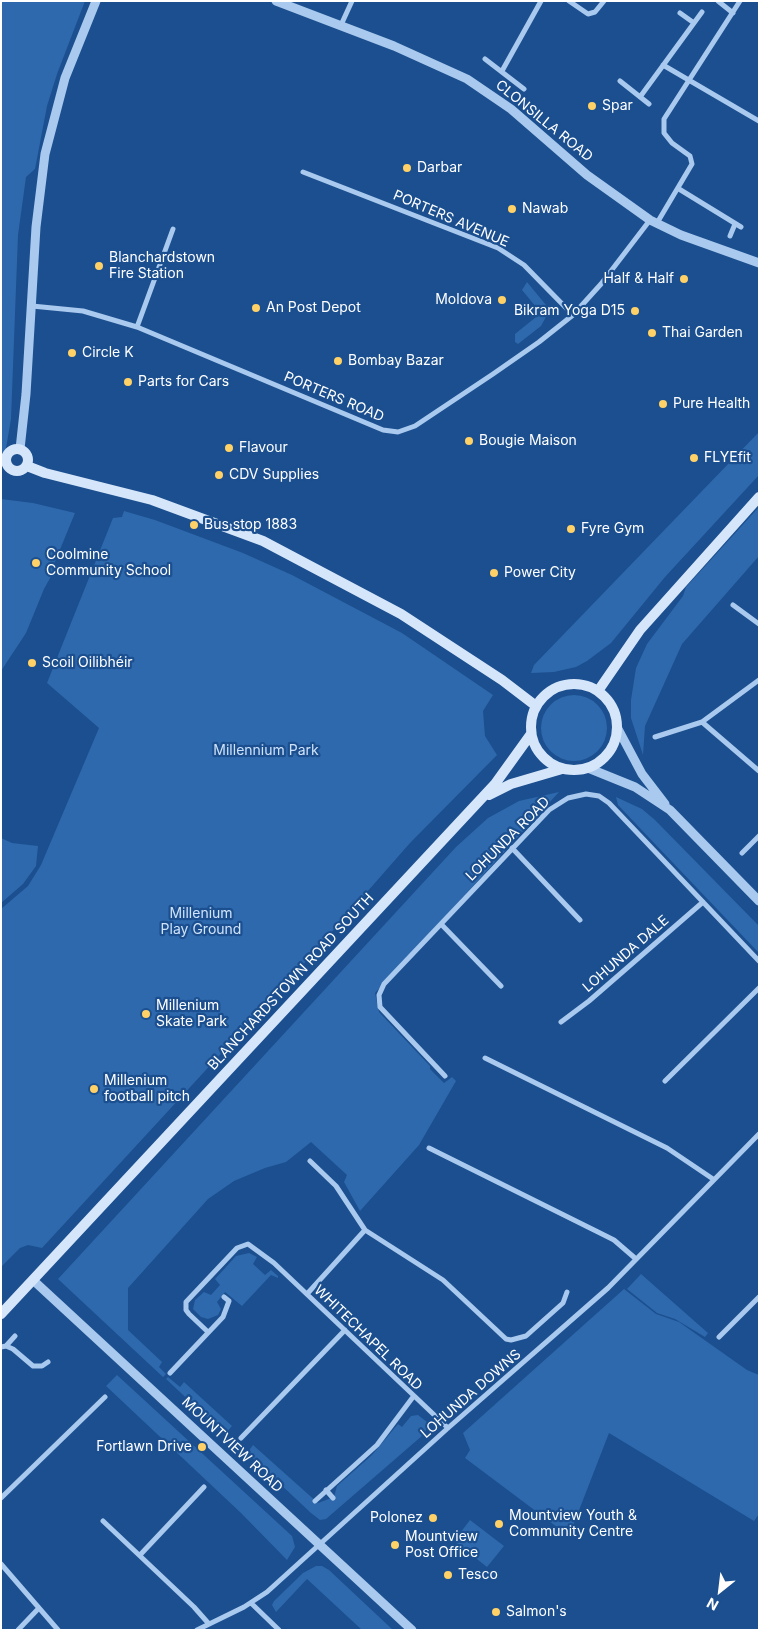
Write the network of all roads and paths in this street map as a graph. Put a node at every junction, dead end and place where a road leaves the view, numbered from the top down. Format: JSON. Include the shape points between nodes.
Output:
{"nodes":[{"id":1,"x":96,"y":1,"type":"edge"},
{"id":2,"x":276,"y":1,"type":"edge"},
{"id":3,"x":352,"y":1,"type":"edge"},
{"id":4,"x":541,"y":1,"type":"edge"},
{"id":5,"x":569,"y":1,"type":"edge"},
{"id":6,"x":604,"y":1,"type":"edge"},
{"id":7,"x":718,"y":1,"type":"edge"},
{"id":8,"x":740,"y":1,"type":"edge"},
{"id":9,"x":702,"y":12,"type":"dead end"},
{"id":10,"x":680,"y":13,"type":"dead end"},
{"id":11,"x":733,"y":13,"type":"junction"},
{"id":12,"x":694,"y":23,"type":"junction"},
{"id":13,"x":341,"y":26,"type":"junction"},
{"id":14,"x":485,"y":59,"type":"dead end"},
{"id":15,"x":663,"y":65,"type":"junction"},
{"id":16,"x":502,"y":72,"type":"junction"},
{"id":17,"x":620,"y":81,"type":"dead end"},
{"id":18,"x":689,"y":82,"type":"junction"},
{"id":19,"x":524,"y":89,"type":"dead end"},
{"id":20,"x":640,"y":97,"type":"junction"},
{"id":21,"x":650,"y":104,"type":"dead end"},
{"id":22,"x":759,"y":121,"type":"edge"},
{"id":23,"x":303,"y":172,"type":"dead end"},
{"id":24,"x":679,"y":189,"type":"junction"},
{"id":25,"x":653,"y":222,"type":"junction"},
{"id":26,"x":736,"y":224,"type":"junction"},
{"id":27,"x":742,"y":227,"type":"dead end"},
{"id":28,"x":173,"y":229,"type":"dead end"},
{"id":29,"x":730,"y":236,"type":"dead end"},
{"id":30,"x":759,"y":263,"type":"edge"},
{"id":31,"x":32,"y":306,"type":"junction"},
{"id":32,"x":573,"y":315,"type":"junction"},
{"id":33,"x":137,"y":327,"type":"junction"},
{"id":34,"x":20,"y":450,"type":"junction"},
{"id":35,"x":4,"y":463,"type":"edge"},
{"id":36,"x":27,"y":466,"type":"junction"},
{"id":37,"x":759,"y":497,"type":"edge"},
{"id":38,"x":733,"y":605,"type":"dead end"},
{"id":39,"x":759,"y":624,"type":"edge"},
{"id":40,"x":759,"y":680,"type":"edge"},
{"id":41,"x":598,"y":691,"type":"junction"},
{"id":42,"x":536,"y":706,"type":"junction"},
{"id":43,"x":702,"y":722,"type":"junction"},
{"id":44,"x":617,"y":726,"type":"junction"},
{"id":45,"x":531,"y":734,"type":"junction"},
{"id":46,"x":655,"y":737,"type":"dead end"},
{"id":47,"x":588,"y":768,"type":"junction"},
{"id":48,"x":562,"y":769,"type":"junction"},
{"id":49,"x":759,"y":771,"type":"edge"},
{"id":50,"x":480,"y":800,"type":"junction"},
{"id":51,"x":670,"y":810,"type":"junction"},
{"id":52,"x":759,"y":836,"type":"edge"},
{"id":53,"x":512,"y":848,"type":"junction"},
{"id":54,"x":742,"y":852,"type":"dead end"},
{"id":55,"x":759,"y":901,"type":"edge"},
{"id":56,"x":703,"y":902,"type":"junction"},
{"id":57,"x":580,"y":920,"type":"dead end"},
{"id":58,"x":441,"y":924,"type":"junction"},
{"id":59,"x":759,"y":961,"type":"edge"},
{"id":60,"x":501,"y":986,"type":"dead end"},
{"id":61,"x":759,"y":988,"type":"edge"},
{"id":62,"x":561,"y":1022,"type":"dead end"},
{"id":63,"x":486,"y":1058,"type":"dead end"},
{"id":64,"x":445,"y":1076,"type":"dead end"},
{"id":65,"x":666,"y":1081,"type":"dead end"},
{"id":66,"x":759,"y":1134,"type":"edge"},
{"id":67,"x":429,"y":1148,"type":"dead end"},
{"id":68,"x":310,"y":1161,"type":"dead end"},
{"id":69,"x":713,"y":1180,"type":"junction"},
{"id":70,"x":365,"y":1230,"type":"junction"},
{"id":71,"x":636,"y":1260,"type":"junction"},
{"id":72,"x":34,"y":1281,"type":"junction"},
{"id":73,"x":567,"y":1292,"type":"dead end"},
{"id":74,"x":307,"y":1294,"type":"junction"},
{"id":75,"x":224,"y":1297,"type":"dead end"},
{"id":76,"x":759,"y":1297,"type":"edge"},
{"id":77,"x":1,"y":1314,"type":"edge"},
{"id":78,"x":345,"y":1330,"type":"junction"},
{"id":79,"x":208,"y":1332,"type":"junction"},
{"id":80,"x":15,"y":1336,"type":"dead end"},
{"id":81,"x":719,"y":1337,"type":"dead end"},
{"id":82,"x":3,"y":1347,"type":"edge"},
{"id":83,"x":48,"y":1362,"type":"dead end"},
{"id":84,"x":170,"y":1373,"type":"dead end"},
{"id":85,"x":413,"y":1397,"type":"junction"},
{"id":86,"x":105,"y":1398,"type":"dead end"},
{"id":87,"x":448,"y":1428,"type":"junction"},
{"id":88,"x":241,"y":1438,"type":"dead end"},
{"id":89,"x":204,"y":1487,"type":"dead end"},
{"id":90,"x":326,"y":1490,"type":"junction"},
{"id":91,"x":1,"y":1498,"type":"edge"},
{"id":92,"x":333,"y":1498,"type":"dead end"},
{"id":93,"x":315,"y":1501,"type":"dead end"},
{"id":94,"x":103,"y":1521,"type":"dead end"},
{"id":95,"x":319,"y":1544,"type":"junction"},
{"id":96,"x":140,"y":1555,"type":"junction"},
{"id":97,"x":1,"y":1564,"type":"edge"},
{"id":98,"x":251,"y":1603,"type":"junction"},
{"id":99,"x":39,"y":1608,"type":"junction"},
{"id":100,"x":209,"y":1624,"type":"junction"},
{"id":101,"x":18,"y":1630,"type":"edge"},
{"id":102,"x":58,"y":1630,"type":"edge"},
{"id":103,"x":197,"y":1630,"type":"edge"},
{"id":104,"x":279,"y":1630,"type":"edge"},
{"id":105,"x":412,"y":1630,"type":"edge"}],
"edges":[{"from":1,"to":31,"type":"street","via":[[65,78],[47,147],[37,217]]},
{"from":2,"to":13,"type":"street","name":"CLONSILLA ROAD"},
{"from":3,"to":13,"type":"street"},
{"from":4,"to":16,"type":"street"},
{"from":5,"to":6,"type":"street","via":[[588,14],[595,12]]},
{"from":7,"to":11,"type":"street"},
{"from":8,"to":11,"type":"street"},
{"from":9,"to":12,"type":"street"},
{"from":10,"to":12,"type":"street"},
{"from":11,"to":18,"type":"street"},
{"from":12,"to":15,"type":"street"},
{"from":13,"to":25,"type":"street","name":"CLONSILLA ROAD","via":[[436,64],[491,94],[587,175]]},
{"from":14,"to":16,"type":"street"},
{"from":15,"to":18,"type":"street"},
{"from":15,"to":20,"type":"street"},
{"from":16,"to":19,"type":"street"},
{"from":17,"to":20,"type":"street"},
{"from":18,"to":22,"type":"street"},
{"from":18,"to":24,"type":"street","name":"PORTERS ROAD","via":[[663,123],[668,139],[692,160]]},
{"from":20,"to":21,"type":"street"},
{"from":23,"to":32,"type":"street","name":"PORTERS AVENUE","via":[[498,248],[517,259]]},
{"from":24,"to":25,"type":"street","name":"PORTERS ROAD"},
{"from":24,"to":26,"type":"street"},
{"from":25,"to":30,"type":"street","name":"CLONSILLA ROAD"},
{"from":25,"to":32,"type":"street","name":"PORTERS ROAD"},
{"from":26,"to":27,"type":"street"},
{"from":26,"to":29,"type":"street"},
{"from":28,"to":33,"type":"street"},
{"from":31,"to":33,"type":"street","name":"PORTERS ROAD","via":[[83,311]]},
{"from":31,"to":34,"type":"street"},
{"from":32,"to":33,"type":"street","name":"PORTERS ROAD","via":[[493,374],[415,426],[398,432],[383,430]]},
{"from":34,"to":35,"type":"main road","via":[[9,453]]},
{"from":34,"to":36,"type":"main road","via":[[28,458]]},
{"from":35,"to":36,"type":"main road","via":[[13,471]]},
{"from":36,"to":42,"type":"main road","via":[[152,500],[263,541],[401,614]]},
{"from":37,"to":41,"type":"main road","via":[[640,630]]},
{"from":38,"to":39,"type":"street"},
{"from":40,"to":43,"type":"street"},
{"from":41,"to":42,"type":"main road","via":[[580,685],[561,686],[550,691]]},
{"from":41,"to":44,"type":"main road","via":[[608,700]]},
{"from":42,"to":45,"type":"main road"},
{"from":43,"to":46,"type":"street"},
{"from":43,"to":49,"type":"street"},
{"from":44,"to":47,"type":"main road","via":[[609,753]]},
{"from":44,"to":51,"type":"street","via":[[642,774]]},
{"from":45,"to":48,"type":"main road","via":[[541,755]]},
{"from":45,"to":50,"type":"main road","name":"BLANCHARDSTOWN ROAD SOUTH","via":[[500,779]]},
{"from":47,"to":48,"type":"main road"},
{"from":47,"to":51,"type":"street","via":[[637,788]]},
{"from":48,"to":50,"type":"main road","name":"BLANCHARDSTOWN ROAD SOUTH","via":[[511,784]]},
{"from":50,"to":72,"type":"main road","name":"BLANCHARDSTOWN ROAD SOUTH"},
{"from":51,"to":55,"type":"street"},
{"from":52,"to":54,"type":"street"},
{"from":53,"to":56,"type":"street","name":"LOHUNDA ROAD","via":[[549,810],[568,798],[586,794],[599,796]]},
{"from":53,"to":57,"type":"street"},
{"from":53,"to":58,"type":"street","name":"LOHUNDA ROAD"},
{"from":56,"to":59,"type":"street","name":"LOHUNDA ROAD"},
{"from":56,"to":62,"type":"street","name":"LOHUNDA DALE"},
{"from":58,"to":60,"type":"street"},
{"from":58,"to":64,"type":"street","name":"LOHUNDA ROAD","via":[[384,984],[380,1007]]},
{"from":61,"to":65,"type":"street"},
{"from":63,"to":69,"type":"street","via":[[666,1148]]},
{"from":66,"to":69,"type":"street","name":"LOHUNDA DOWNS"},
{"from":67,"to":71,"type":"street","via":[[614,1240]]},
{"from":68,"to":70,"type":"street","via":[[336,1186]]},
{"from":69,"to":71,"type":"street","name":"LOHUNDA DOWNS"},
{"from":70,"to":73,"type":"street","via":[[443,1280],[506,1339],[517,1340],[526,1336],[560,1305]]},
{"from":70,"to":74,"type":"street"},
{"from":71,"to":87,"type":"street","name":"LOHUNDA DOWNS"},
{"from":72,"to":77,"type":"main road","name":"BLANCHARDSTOWN ROAD SOUTH"},
{"from":72,"to":95,"type":"street","name":"MOUNTVIEW ROAD"},
{"from":74,"to":78,"type":"street","name":"WHITECHAPEL ROAD"},
{"from":74,"to":79,"type":"street","name":"WHITECHAPEL ROAD","via":[[253,1246],[242,1244],[186,1302],[186,1310]]},
{"from":75,"to":79,"type":"street","via":[[229,1302],[223,1317]]},
{"from":76,"to":81,"type":"street"},
{"from":78,"to":85,"type":"street","name":"WHITECHAPEL ROAD"},
{"from":78,"to":88,"type":"street"},
{"from":79,"to":84,"type":"street"},
{"from":80,"to":82,"type":"street"},
{"from":82,"to":83,"type":"street","via":[[13,1349],[32,1366]]},
{"from":85,"to":87,"type":"street","name":"WHITECHAPEL ROAD"},
{"from":85,"to":90,"type":"street","via":[[377,1445]]},
{"from":86,"to":91,"type":"street"},
{"from":87,"to":95,"type":"street","name":"LOHUNDA DOWNS"},
{"from":89,"to":96,"type":"street"},
{"from":90,"to":92,"type":"street"},
{"from":90,"to":93,"type":"street"},
{"from":94,"to":96,"type":"street"},
{"from":95,"to":98,"type":"street","name":"LOHUNDA DOWNS"},
{"from":95,"to":105,"type":"street","name":"MOUNTVIEW ROAD"},
{"from":96,"to":100,"type":"street"},
{"from":97,"to":99,"type":"street"},
{"from":98,"to":100,"type":"street","name":"LOHUNDA DOWNS"},
{"from":98,"to":104,"type":"street"},
{"from":99,"to":101,"type":"street"},
{"from":99,"to":102,"type":"street"},
{"from":100,"to":103,"type":"street","name":"LOHUNDA DOWNS"}]}
